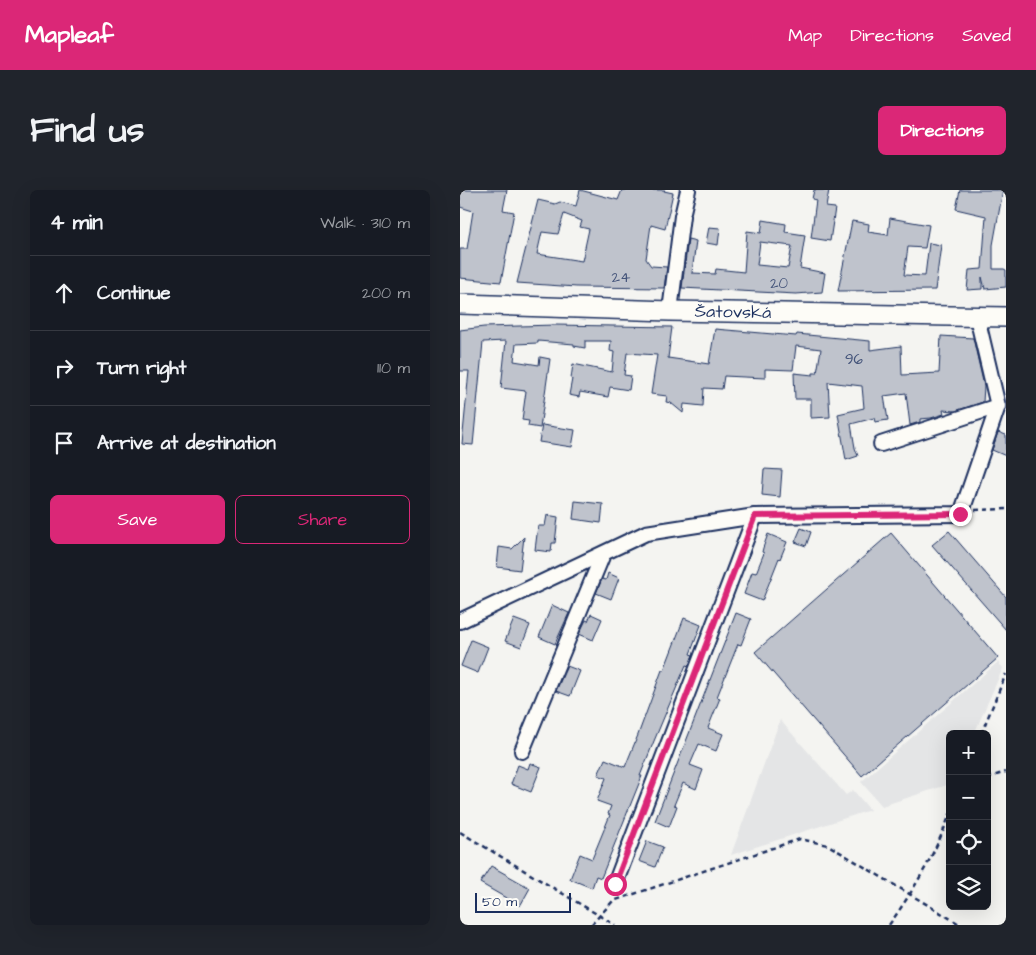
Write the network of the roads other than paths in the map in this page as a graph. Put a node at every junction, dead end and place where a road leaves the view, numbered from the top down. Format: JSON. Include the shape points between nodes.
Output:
{"nodes":[{"id":1,"x":688,"y":190,"type":"edge"},
{"id":2,"x":460,"y":304,"type":"edge"},
{"id":3,"x":670,"y":311,"type":"junction"},
{"id":4,"x":977,"y":317,"type":"junction"},
{"id":5,"x":1006,"y":317,"type":"edge"},
{"id":6,"x":998,"y":406,"type":"junction"},
{"id":7,"x":881,"y":444,"type":"dead end"},
{"id":8,"x":755,"y":516,"type":"junction"},
{"id":9,"x":602,"y":554,"type":"junction"},
{"id":10,"x":460,"y":621,"type":"edge"},
{"id":11,"x":522,"y":751,"type":"dead end"},
{"id":12,"x":615,"y":884,"type":"dead end"}],
"edges":[{"from":1,"to":3,"type":"street"},
{"from":2,"to":3,"type":"main road","name":"Šatovská"},
{"from":3,"to":4,"type":"main road","name":"Šatovská"},
{"from":4,"to":5,"type":"main road","name":"Šatovská"},
{"from":4,"to":6,"type":"street"},
{"from":6,"to":7,"type":"street"},
{"from":6,"to":8,"type":"street","via":[[960,514]]},
{"from":8,"to":9,"type":"street","via":[[646,534]]},
{"from":8,"to":12,"type":"street"},
{"from":9,"to":10,"type":"street"},
{"from":9,"to":11,"type":"street"}]}
